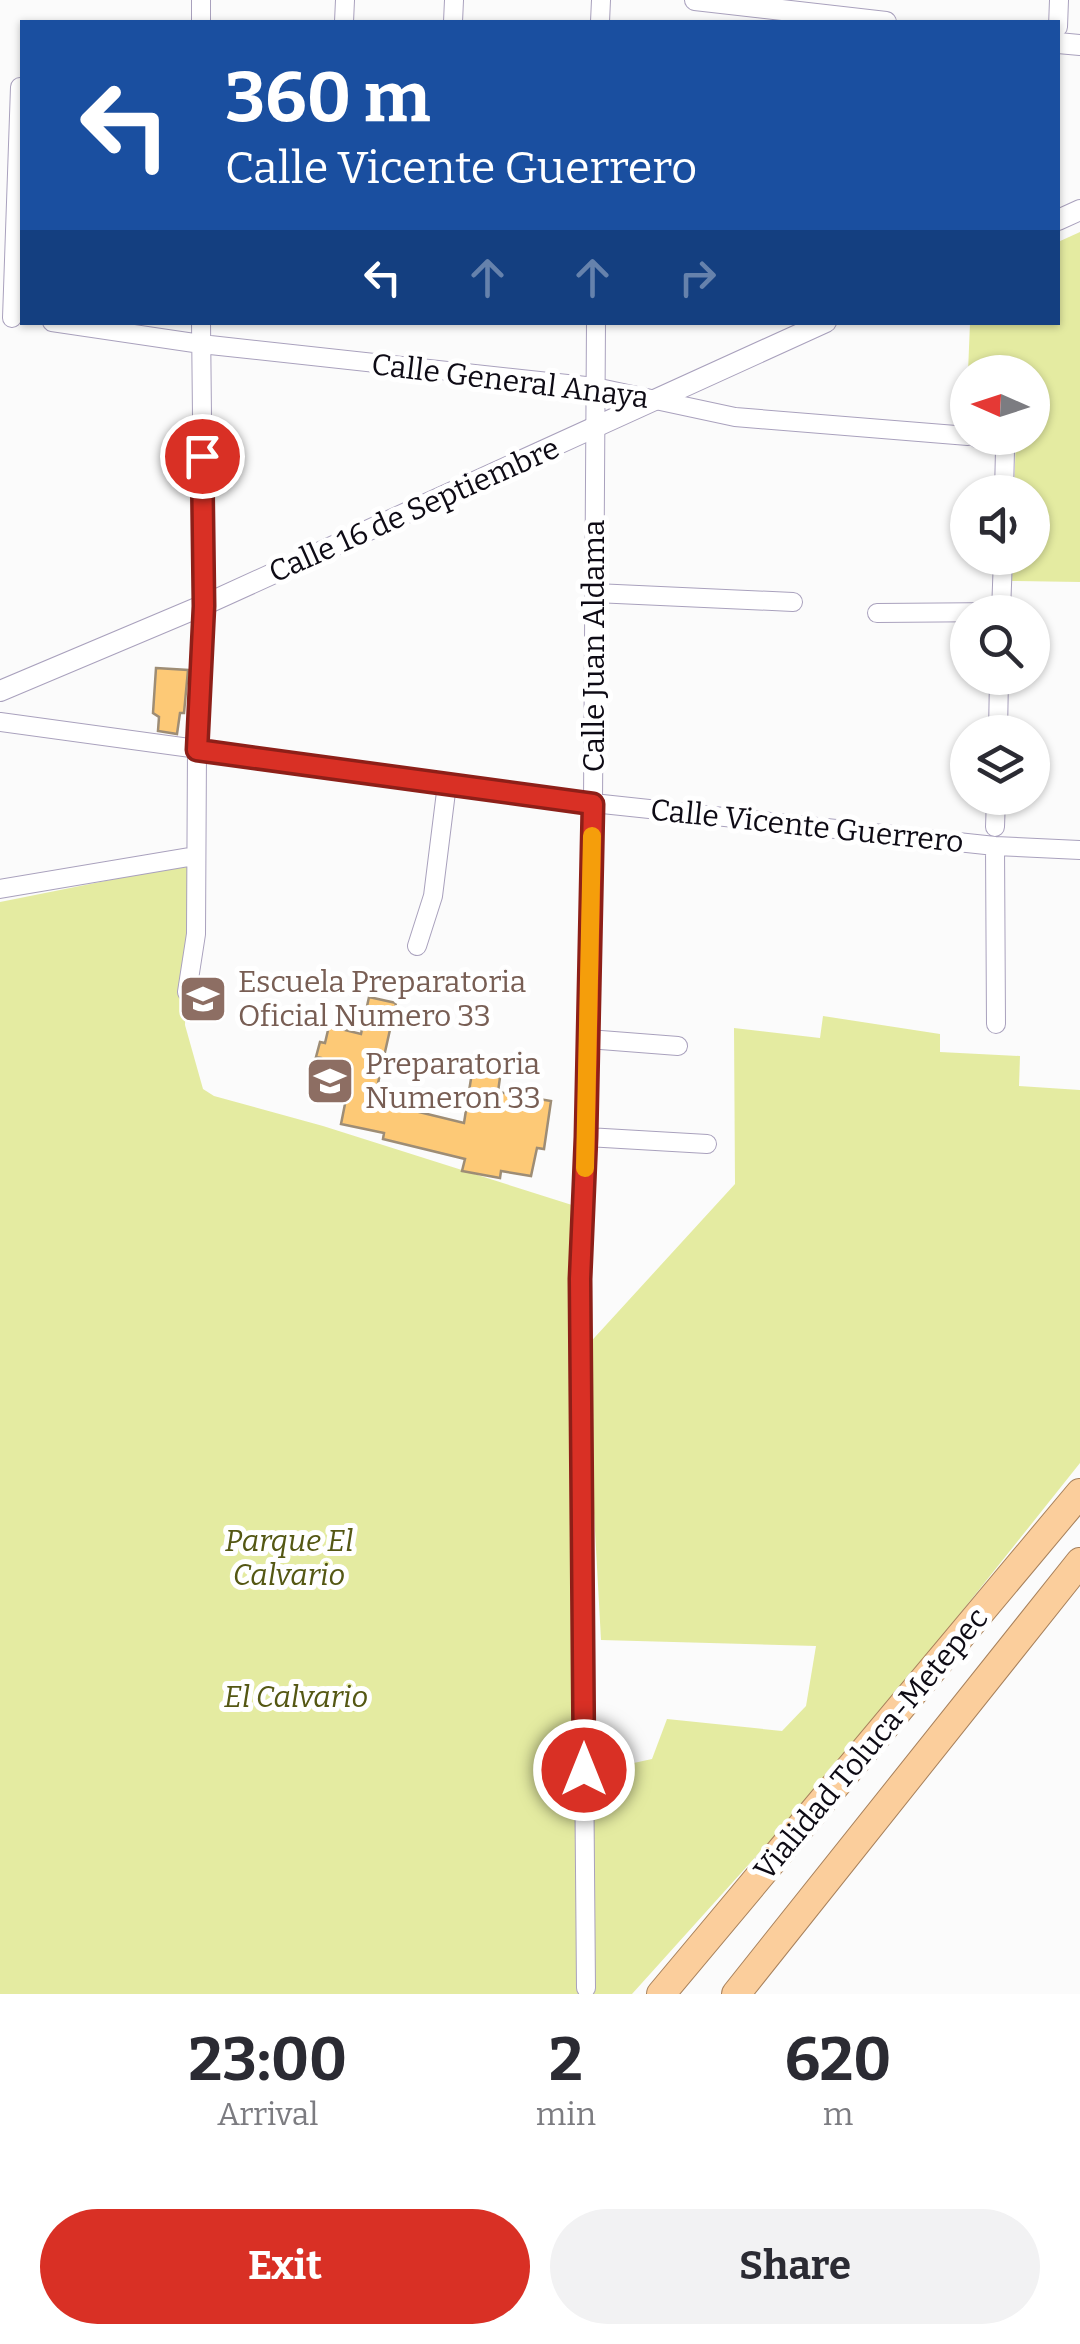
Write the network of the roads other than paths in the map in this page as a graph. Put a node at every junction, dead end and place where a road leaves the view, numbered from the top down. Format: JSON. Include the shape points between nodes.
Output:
{"nodes":[{"id":1,"x":695,"y":0,"type":"edge"},
{"id":2,"x":869,"y":20,"type":"edge"},
{"id":3,"x":20,"y":87,"type":"edge"},
{"id":4,"x":12,"y":318,"type":"edge"},
{"id":5,"x":72,"y":325,"type":"edge"},
{"id":6,"x":201,"y":325,"type":"edge"},
{"id":7,"x":596,"y":325,"type":"edge"},
{"id":8,"x":819,"y":325,"type":"edge"},
{"id":9,"x":201,"y":344,"type":"junction"},
{"id":10,"x":595,"y":387,"type":"junction"},
{"id":11,"x":654,"y":398,"type":"junction"},
{"id":12,"x":595,"y":428,"type":"junction"},
{"id":13,"x":950,"y":435,"type":"edge"},
{"id":14,"x":595,"y":593,"type":"junction"},
{"id":15,"x":793,"y":602,"type":"dead end"},
{"id":16,"x":204,"y":606,"type":"junction"},
{"id":17,"x":877,"y":612,"type":"dead end"},
{"id":18,"x":950,"y":612,"type":"edge"},
{"id":19,"x":0,"y":691,"type":"edge"},
{"id":20,"x":0,"y":722,"type":"edge"},
{"id":21,"x":197,"y":750,"type":"junction"},
{"id":22,"x":448,"y":784,"type":"junction"},
{"id":23,"x":593,"y":804,"type":"junction"},
{"id":24,"x":996,"y":815,"type":"edge"},
{"id":25,"x":995,"y":836,"type":"junction"},
{"id":26,"x":1080,"y":850,"type":"edge"},
{"id":27,"x":196,"y":856,"type":"junction"},
{"id":28,"x":0,"y":889,"type":"edge"},
{"id":29,"x":417,"y":946,"type":"dead end"},
{"id":30,"x":186,"y":992,"type":"dead end"},
{"id":31,"x":996,"y":1024,"type":"dead end"},
{"id":32,"x":588,"y":1038,"type":"junction"},
{"id":33,"x":678,"y":1046,"type":"dead end"},
{"id":34,"x":586,"y":1137,"type":"junction"},
{"id":35,"x":707,"y":1144,"type":"dead end"},
{"id":36,"x":1080,"y":1493,"type":"edge"},
{"id":37,"x":1080,"y":1562,"type":"edge"},
{"id":38,"x":586,"y":1988,"type":"dead end"},
{"id":39,"x":661,"y":1994,"type":"edge"},
{"id":40,"x":736,"y":1994,"type":"edge"}],
"edges":[{"from":1,"to":2,"type":"street"},
{"from":3,"to":4,"type":"street"},
{"from":5,"to":9,"type":"street","name":"Calle General Anaya"},
{"from":6,"to":9,"type":"street"},
{"from":7,"to":10,"type":"street","name":"Calle Juan Aldama"},
{"from":8,"to":11,"type":"street","name":"Calle 16 de Septiembre"},
{"from":9,"to":10,"type":"street","name":"Calle General Anaya"},
{"from":9,"to":16,"type":"street"},
{"from":10,"to":11,"type":"street","name":"Calle General Anaya"},
{"from":10,"to":12,"type":"street","name":"Calle Juan Aldama"},
{"from":11,"to":12,"type":"street","name":"Calle 16 de Septiembre"},
{"from":11,"to":13,"type":"street","name":"Calle General Anaya","via":[[735,417]]},
{"from":12,"to":14,"type":"street","name":"Calle Juan Aldama"},
{"from":12,"to":16,"type":"street","name":"Calle 16 de Septiembre"},
{"from":14,"to":15,"type":"street"},
{"from":14,"to":23,"type":"street","name":"Calle Juan Aldama"},
{"from":16,"to":19,"type":"street","name":"Calle 16 de Septiembre"},
{"from":16,"to":21,"type":"street"},
{"from":17,"to":18,"type":"street"},
{"from":20,"to":21,"type":"street","name":"Calle Vicente Guerrero"},
{"from":21,"to":22,"type":"street","name":"Calle Vicente Guerrero"},
{"from":21,"to":27,"type":"street"},
{"from":22,"to":23,"type":"street","name":"Calle Vicente Guerrero"},
{"from":22,"to":29,"type":"street","via":[[432,896]]},
{"from":23,"to":25,"type":"street","name":"Calle Vicente Guerrero"},
{"from":23,"to":32,"type":"street","name":"Calle Juan Aldama"},
{"from":24,"to":25,"type":"street"},
{"from":25,"to":26,"type":"street","name":"Calle Vicente Guerrero"},
{"from":25,"to":31,"type":"street"},
{"from":27,"to":28,"type":"street"},
{"from":27,"to":30,"type":"street","via":[[194,957]]},
{"from":32,"to":33,"type":"street"},
{"from":32,"to":34,"type":"street","name":"Calle Juan Aldama"},
{"from":34,"to":35,"type":"street"},
{"from":34,"to":38,"type":"street","name":"Calle Juan Aldama","via":[[580,1309]]},
{"from":36,"to":39,"type":"highway","name":"Vialidad Toluca-Metepec"},
{"from":37,"to":40,"type":"highway","name":"Vialidad Toluca-Metepec"}]}
